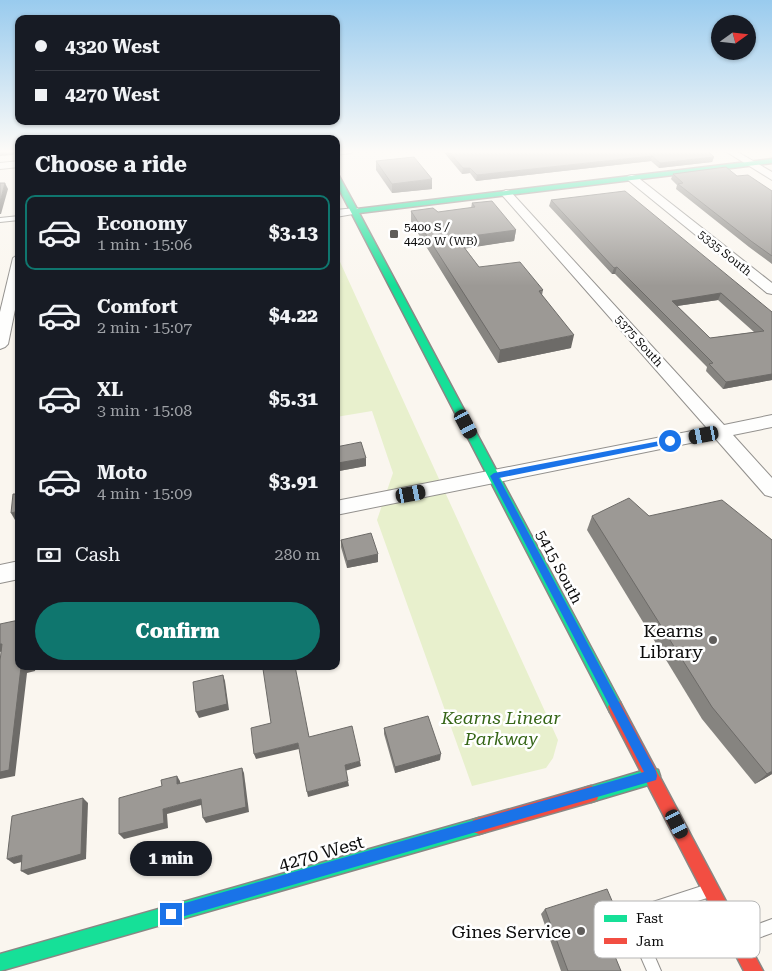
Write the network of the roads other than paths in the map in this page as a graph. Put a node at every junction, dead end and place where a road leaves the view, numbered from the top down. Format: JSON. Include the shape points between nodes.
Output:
{"nodes":[{"id":1,"x":347,"y":196,"type":"edge"},
{"id":2,"x":472,"y":196,"type":"edge"},
{"id":3,"x":510,"y":196,"type":"edge"},
{"id":4,"x":655,"y":196,"type":"edge"},
{"id":5,"x":355,"y":211,"type":"junction"},
{"id":6,"x":340,"y":213,"type":"edge"},
{"id":7,"x":15,"y":218,"type":"edge"},
{"id":8,"x":0,"y":220,"type":"edge"},
{"id":9,"x":15,"y":275,"type":"edge"},
{"id":10,"x":772,"y":290,"type":"edge"},
{"id":11,"x":1,"y":335,"type":"edge"},
{"id":12,"x":772,"y":421,"type":"edge"},
{"id":13,"x":720,"y":431,"type":"junction"},
{"id":14,"x":494,"y":476,"type":"junction"},
{"id":15,"x":772,"y":490,"type":"edge"},
{"id":16,"x":340,"y":507,"type":"edge"},
{"id":17,"x":15,"y":571,"type":"edge"},
{"id":18,"x":0,"y":574,"type":"edge"},
{"id":19,"x":652,"y":776,"type":"junction"},
{"id":20,"x":712,"y":890,"type":"junction"},
{"id":21,"x":677,"y":901,"type":"edge"},
{"id":22,"x":718,"y":901,"type":"edge"},
{"id":23,"x":772,"y":926,"type":"edge"},
{"id":24,"x":760,"y":930,"type":"edge"},
{"id":25,"x":648,"y":958,"type":"edge"},
{"id":26,"x":747,"y":958,"type":"edge"},
{"id":27,"x":0,"y":963,"type":"edge"},
{"id":28,"x":654,"y":971,"type":"edge"},
{"id":29,"x":754,"y":971,"type":"edge"}],
"edges":[{"from":1,"to":5,"type":"street","name":"5415 South"},
{"from":2,"to":5,"type":"street"},
{"from":3,"to":13,"type":"street","name":"5375 South"},
{"from":4,"to":10,"type":"street","name":"5335 South"},
{"from":5,"to":6,"type":"street"},
{"from":5,"to":14,"type":"street","name":"5415 South"},
{"from":7,"to":8,"type":"lane"},
{"from":9,"to":11,"type":"street"},
{"from":12,"to":13,"type":"street"},
{"from":13,"to":14,"type":"street"},
{"from":13,"to":15,"type":"street","name":"5375 South"},
{"from":14,"to":16,"type":"street"},
{"from":14,"to":19,"type":"street","name":"5415 South"},
{"from":17,"to":18,"type":"street"},
{"from":19,"to":20,"type":"street","name":"5415 South"},
{"from":19,"to":27,"type":"street","name":"4270 West"},
{"from":20,"to":21,"type":"lane"},
{"from":20,"to":22,"type":"street","name":"5415 South"},
{"from":23,"to":24,"type":"lane"},
{"from":25,"to":28,"type":"lane"},
{"from":26,"to":29,"type":"street","name":"5415 South"}]}
